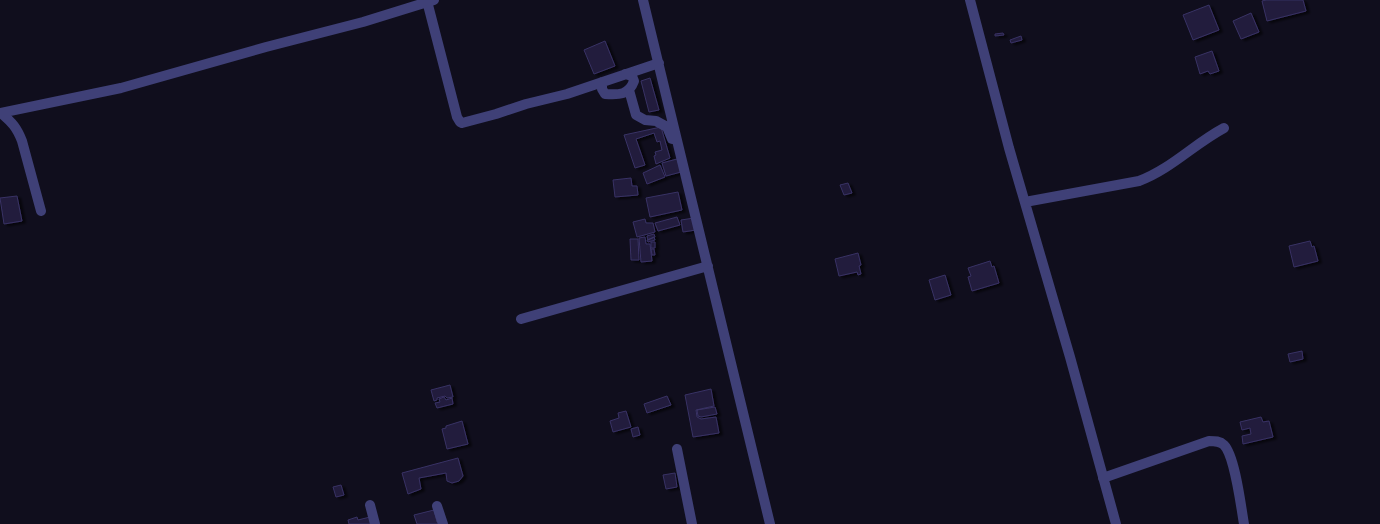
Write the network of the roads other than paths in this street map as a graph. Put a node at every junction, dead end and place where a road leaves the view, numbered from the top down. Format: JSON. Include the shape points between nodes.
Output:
{"nodes":[{"id":1,"x":643,"y":0,"type":"edge"},
{"id":2,"x":970,"y":0,"type":"edge"},
{"id":3,"x":431,"y":1,"type":"edge"},
{"id":4,"x":659,"y":63,"type":"junction"},
{"id":5,"x":625,"y":74,"type":"junction"},
{"id":6,"x":602,"y":82,"type":"junction"},
{"id":7,"x":629,"y":90,"type":"junction"},
{"id":8,"x":1,"y":113,"type":"edge"},
{"id":9,"x":1224,"y":128,"type":"dead end"},
{"id":10,"x":680,"y":151,"type":"junction"},
{"id":11,"x":1025,"y":202,"type":"junction"},
{"id":12,"x":41,"y":211,"type":"dead end"},
{"id":13,"x":708,"y":266,"type":"junction"},
{"id":14,"x":521,"y":319,"type":"dead end"},
{"id":15,"x":677,"y":449,"type":"dead end"},
{"id":16,"x":1103,"y":478,"type":"junction"},
{"id":17,"x":370,"y":505,"type":"dead end"},
{"id":18,"x":437,"y":506,"type":"dead end"},
{"id":19,"x":375,"y":524,"type":"edge"},
{"id":20,"x":443,"y":524,"type":"edge"},
{"id":21,"x":692,"y":524,"type":"edge"},
{"id":22,"x":770,"y":524,"type":"edge"},
{"id":23,"x":1116,"y":524,"type":"edge"},
{"id":24,"x":1244,"y":524,"type":"edge"}],
"edges":[{"from":1,"to":4,"type":"street"},
{"from":2,"to":11,"type":"street"},
{"from":3,"to":6,"type":"street","via":[[460,122],[496,114]]},
{"from":3,"to":8,"type":"street","via":[[121,88]]},
{"from":4,"to":5,"type":"street"},
{"from":4,"to":10,"type":"street"},
{"from":5,"to":6,"type":"street"},
{"from":5,"to":7,"type":"street","via":[[632,76],[634,81]]},
{"from":6,"to":7,"type":"street","via":[[605,94],[614,95]]},
{"from":7,"to":10,"type":"street","via":[[636,115],[667,127]]},
{"from":8,"to":12,"type":"street","via":[[11,121],[20,136]]},
{"from":9,"to":11,"type":"street","via":[[1154,176]]},
{"from":10,"to":13,"type":"street"},
{"from":11,"to":16,"type":"street"},
{"from":13,"to":14,"type":"street"},
{"from":13,"to":22,"type":"street"},
{"from":15,"to":21,"type":"street"},
{"from":16,"to":23,"type":"street"},
{"from":16,"to":24,"type":"street","via":[[1209,441],[1217,441],[1227,449],[1232,464]]},
{"from":17,"to":19,"type":"street"},
{"from":18,"to":20,"type":"street"}]}
